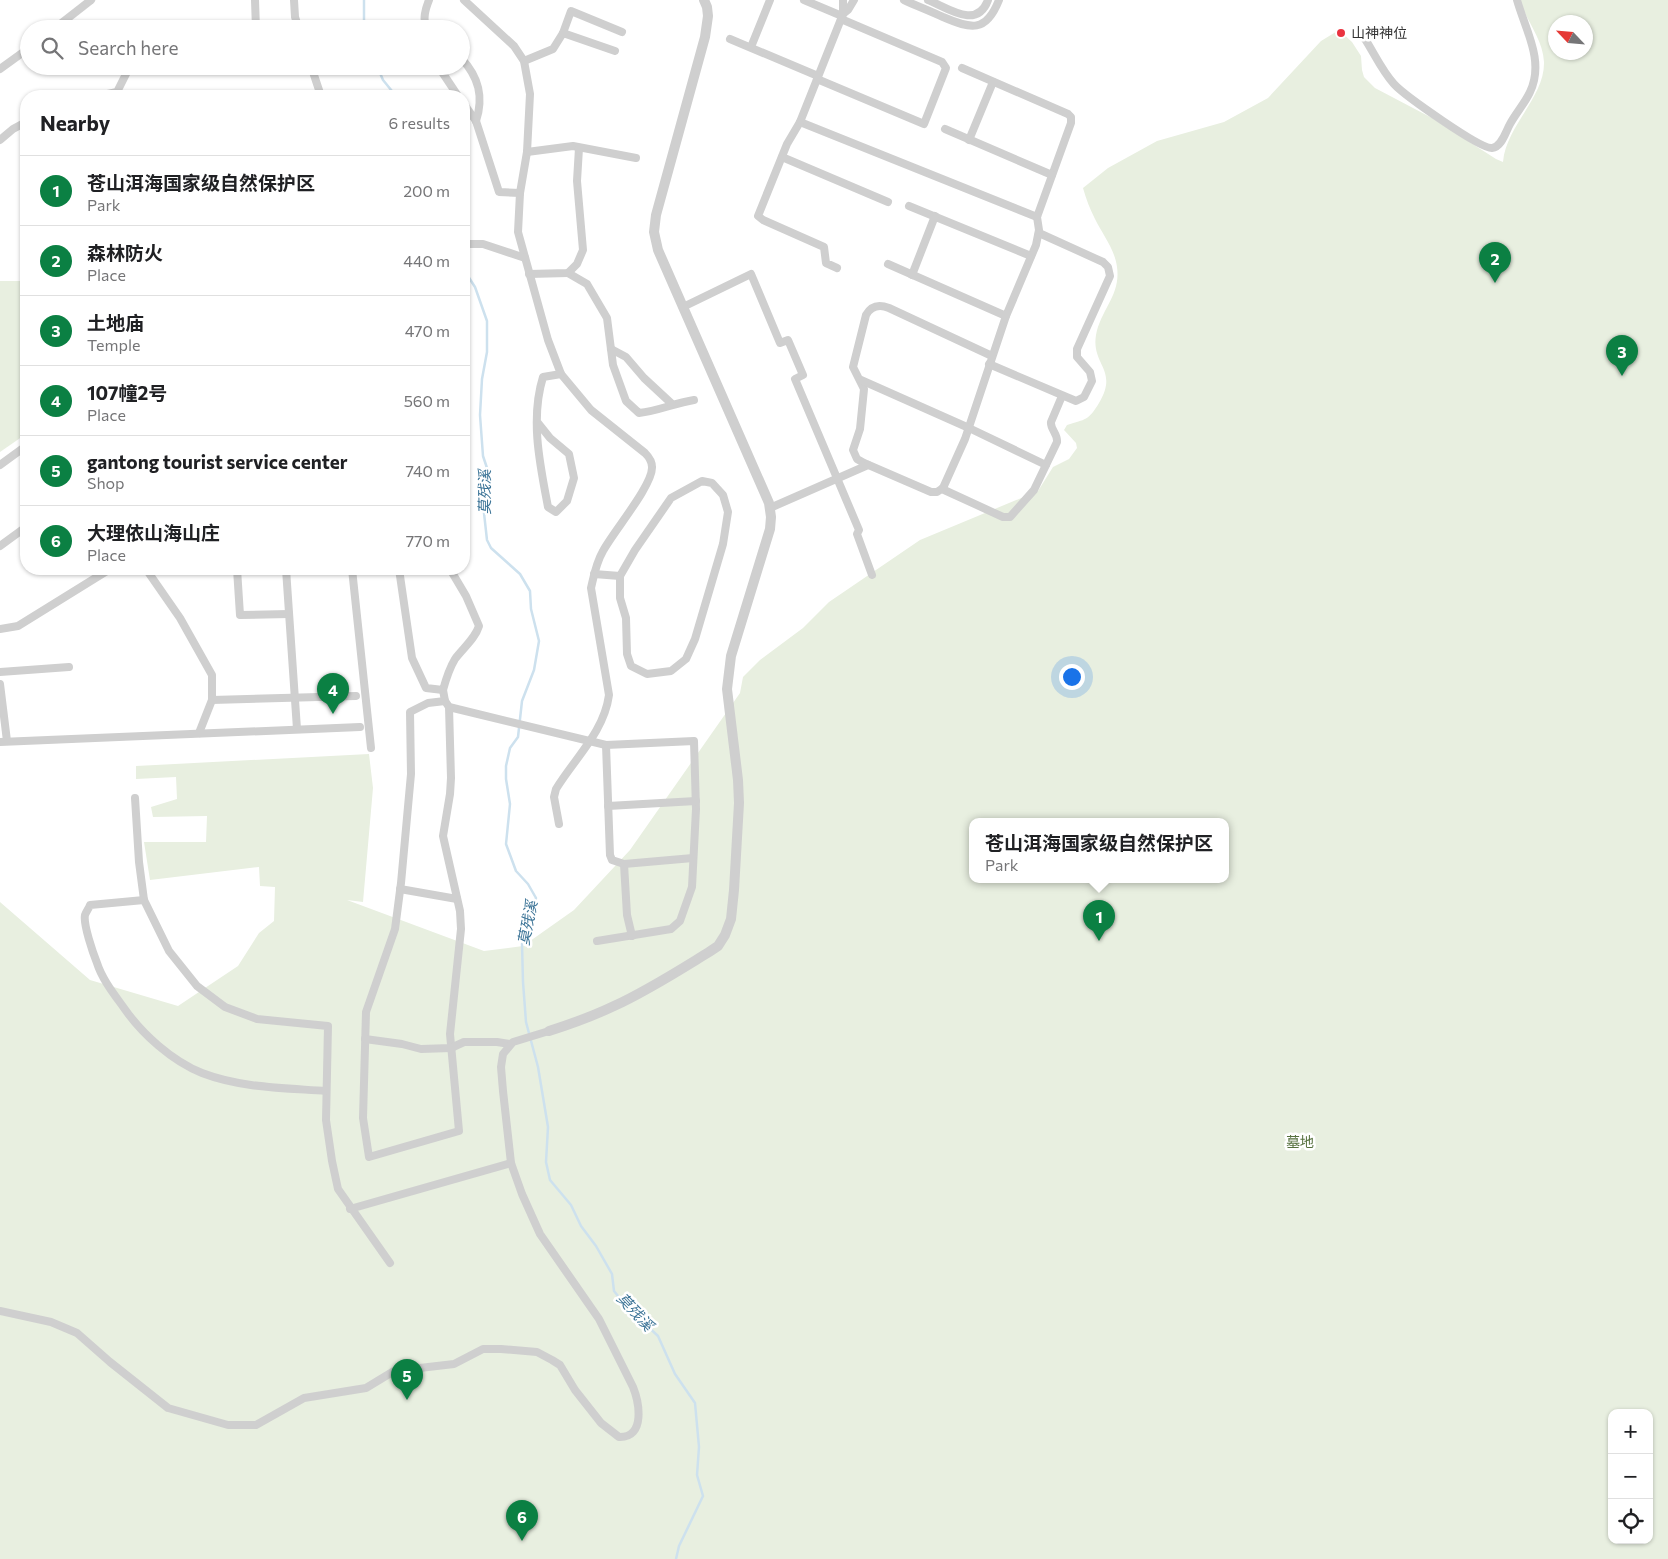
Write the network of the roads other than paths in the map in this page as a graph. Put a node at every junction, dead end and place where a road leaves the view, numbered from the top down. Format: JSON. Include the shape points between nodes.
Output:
{"nodes":[{"id":1,"x":91,"y":0,"type":"edge"},
{"id":2,"x":255,"y":0,"type":"edge"},
{"id":3,"x":294,"y":0,"type":"edge"},
{"id":4,"x":429,"y":0,"type":"edge"},
{"id":5,"x":464,"y":0,"type":"edge"},
{"id":6,"x":704,"y":0,"type":"edge"},
{"id":7,"x":770,"y":0,"type":"edge"},
{"id":8,"x":804,"y":0,"type":"edge"},
{"id":9,"x":843,"y":0,"type":"edge"},
{"id":10,"x":854,"y":0,"type":"edge"},
{"id":11,"x":904,"y":0,"type":"edge"},
{"id":12,"x":928,"y":0,"type":"edge"},
{"id":13,"x":988,"y":0,"type":"edge"},
{"id":14,"x":998,"y":0,"type":"edge"},
{"id":15,"x":1517,"y":0,"type":"edge"},
{"id":16,"x":842,"y":16,"type":"junction"},
{"id":17,"x":65,"y":20,"type":"edge"},
{"id":18,"x":256,"y":20,"type":"edge"},
{"id":19,"x":296,"y":20,"type":"edge"},
{"id":20,"x":424,"y":20,"type":"edge"},
{"id":21,"x":622,"y":32,"type":"dead end"},
{"id":22,"x":562,"y":33,"type":"junction"},
{"id":23,"x":730,"y":38,"type":"dead end"},
{"id":24,"x":1364,"y":39,"type":"dead end"},
{"id":25,"x":751,"y":47,"type":"junction"},
{"id":26,"x":615,"y":51,"type":"dead end"},
{"id":27,"x":20,"y":55,"type":"edge"},
{"id":28,"x":524,"y":61,"type":"junction"},
{"id":29,"x":470,"y":68,"type":"edge"},
{"id":30,"x":962,"y":68,"type":"dead end"},
{"id":31,"x":0,"y":70,"type":"edge"},
{"id":32,"x":126,"y":75,"type":"edge"},
{"id":33,"x":314,"y":75,"type":"edge"},
{"id":34,"x":444,"y":75,"type":"edge"},
{"id":35,"x":817,"y":78,"type":"junction"},
{"id":36,"x":993,"y":82,"type":"junction"},
{"id":37,"x":118,"y":90,"type":"edge"},
{"id":38,"x":319,"y":90,"type":"edge"},
{"id":39,"x":454,"y":90,"type":"edge"},
{"id":40,"x":470,"y":112,"type":"edge"},
{"id":41,"x":476,"y":121,"type":"junction"},
{"id":42,"x":800,"y":122,"type":"junction"},
{"id":43,"x":20,"y":125,"type":"edge"},
{"id":44,"x":945,"y":129,"type":"dead end"},
{"id":45,"x":0,"y":140,"type":"edge"},
{"id":46,"x":969,"y":140,"type":"junction"},
{"id":47,"x":579,"y":148,"type":"junction"},
{"id":48,"x":527,"y":152,"type":"junction"},
{"id":49,"x":782,"y":157,"type":"junction"},
{"id":50,"x":636,"y":158,"type":"dead end"},
{"id":51,"x":1052,"y":175,"type":"junction"},
{"id":52,"x":520,"y":193,"type":"junction"},
{"id":53,"x":888,"y":202,"type":"dead end"},
{"id":54,"x":909,"y":206,"type":"dead end"},
{"id":55,"x":935,"y":216,"type":"junction"},
{"id":56,"x":1037,"y":218,"type":"junction"},
{"id":57,"x":1039,"y":233,"type":"junction"},
{"id":58,"x":470,"y":244,"type":"edge"},
{"id":59,"x":1031,"y":256,"type":"junction"},
{"id":60,"x":525,"y":258,"type":"junction"},
{"id":61,"x":888,"y":264,"type":"dead end"},
{"id":62,"x":837,"y":268,"type":"dead end"},
{"id":63,"x":568,"y":273,"type":"junction"},
{"id":64,"x":529,"y":274,"type":"junction"},
{"id":65,"x":912,"y":275,"type":"junction"},
{"id":66,"x":683,"y":307,"type":"junction"},
{"id":67,"x":1006,"y":316,"type":"junction"},
{"id":68,"x":611,"y":349,"type":"junction"},
{"id":69,"x":991,"y":360,"type":"junction"},
{"id":70,"x":561,"y":374,"type":"junction"},
{"id":71,"x":861,"y":380,"type":"junction"},
{"id":72,"x":1062,"y":396,"type":"junction"},
{"id":73,"x":694,"y":400,"type":"dead end"},
{"id":74,"x":672,"y":404,"type":"junction"},
{"id":75,"x":538,"y":424,"type":"junction"},
{"id":76,"x":969,"y":428,"type":"junction"},
{"id":77,"x":20,"y":450,"type":"edge"},
{"id":78,"x":0,"y":465,"type":"edge"},
{"id":79,"x":868,"y":465,"type":"junction"},
{"id":80,"x":1046,"y":465,"type":"junction"},
{"id":81,"x":837,"y":478,"type":"junction"},
{"id":82,"x":942,"y":489,"type":"junction"},
{"id":83,"x":770,"y":508,"type":"junction"},
{"id":84,"x":20,"y":531,"type":"edge"},
{"id":85,"x":0,"y":546,"type":"edge"},
{"id":86,"x":594,"y":574,"type":"junction"},
{"id":87,"x":100,"y":575,"type":"edge"},
{"id":88,"x":150,"y":575,"type":"edge"},
{"id":89,"x":237,"y":575,"type":"edge"},
{"id":90,"x":286,"y":575,"type":"edge"},
{"id":91,"x":353,"y":575,"type":"edge"},
{"id":92,"x":400,"y":575,"type":"edge"},
{"id":93,"x":454,"y":575,"type":"edge"},
{"id":94,"x":872,"y":575,"type":"dead end"},
{"id":95,"x":620,"y":576,"type":"junction"},
{"id":96,"x":289,"y":614,"type":"junction"},
{"id":97,"x":0,"y":629,"type":"edge"},
{"id":98,"x":69,"y":667,"type":"dead end"},
{"id":99,"x":0,"y":672,"type":"edge"},
{"id":100,"x":0,"y":684,"type":"edge"},
{"id":101,"x":426,"y":688,"type":"junction"},
{"id":102,"x":442,"y":690,"type":"junction"},
{"id":103,"x":356,"y":696,"type":"dead end"},
{"id":104,"x":295,"y":697,"type":"junction"},
{"id":105,"x":212,"y":700,"type":"junction"},
{"id":106,"x":428,"y":703,"type":"junction"},
{"id":107,"x":447,"y":704,"type":"junction"},
{"id":108,"x":360,"y":727,"type":"dead end"},
{"id":109,"x":297,"y":729,"type":"junction"},
{"id":110,"x":199,"y":733,"type":"junction"},
{"id":111,"x":590,"y":740,"type":"junction"},
{"id":112,"x":4,"y":742,"type":"edge"},
{"id":113,"x":606,"y":746,"type":"junction"},
{"id":114,"x":371,"y":748,"type":"dead end"},
{"id":115,"x":135,"y":798,"type":"dead end"},
{"id":116,"x":696,"y":801,"type":"junction"},
{"id":117,"x":608,"y":806,"type":"junction"},
{"id":118,"x":559,"y":824,"type":"dead end"},
{"id":119,"x":694,"y":858,"type":"junction"},
{"id":120,"x":624,"y":864,"type":"junction"},
{"id":121,"x":400,"y":889,"type":"junction"},
{"id":122,"x":457,"y":899,"type":"junction"},
{"id":123,"x":144,"y":900,"type":"junction"},
{"id":124,"x":632,"y":936,"type":"junction"},
{"id":125,"x":597,"y":942,"type":"dead end"},
{"id":126,"x":549,"y":1031,"type":"joint"},
{"id":127,"x":365,"y":1039,"type":"junction"},
{"id":128,"x":512,"y":1043,"type":"junction"},
{"id":129,"x":452,"y":1048,"type":"junction"},
{"id":130,"x":326,"y":1091,"type":"junction"},
{"id":131,"x":511,"y":1163,"type":"junction"},
{"id":132,"x":350,"y":1209,"type":"junction"},
{"id":133,"x":390,"y":1263,"type":"dead end"},
{"id":134,"x":0,"y":1311,"type":"edge"}],
"edges":[{"from":1,"to":17,"type":"street"},
{"from":2,"to":18,"type":"street"},
{"from":3,"to":19,"type":"street"},
{"from":4,"to":20,"type":"street"},
{"from":5,"to":28,"type":"street","via":[[514,46]]},
{"from":6,"to":66,"type":"street","via":[[707,31],[654,224],[658,250]]},
{"from":7,"to":25,"type":"street"},
{"from":8,"to":16,"type":"street"},
{"from":9,"to":16,"type":"street"},
{"from":10,"to":16,"type":"street"},
{"from":11,"to":14,"type":"street","via":[[967,26],[976,26],[987,20]]},
{"from":12,"to":13,"type":"street","via":[[971,16],[984,8]]},
{"from":15,"to":24,"type":"street","via":[[1533,46],[1534,81],[1501,142],[1493,148],[1484,146],[1443,120],[1394,85]]},
{"from":16,"to":35,"type":"street"},
{"from":16,"to":35,"type":"street","via":[[942,62],[946,68],[940,86],[924,124]]},
{"from":21,"to":22,"type":"street","via":[[571,11]]},
{"from":22,"to":26,"type":"street"},
{"from":22,"to":28,"type":"street","via":[[553,50]]},
{"from":23,"to":25,"type":"street"},
{"from":25,"to":35,"type":"street"},
{"from":27,"to":31,"type":"street"},
{"from":28,"to":48,"type":"street","via":[[530,94]]},
{"from":29,"to":41,"type":"street","via":[[480,90]]},
{"from":30,"to":36,"type":"street"},
{"from":32,"to":37,"type":"street"},
{"from":33,"to":38,"type":"street"},
{"from":34,"to":39,"type":"street"},
{"from":35,"to":42,"type":"street"},
{"from":36,"to":46,"type":"street"},
{"from":36,"to":51,"type":"street","via":[[1069,115],[1071,123]]},
{"from":40,"to":41,"type":"street"},
{"from":41,"to":52,"type":"street","via":[[499,192]]},
{"from":42,"to":49,"type":"street"},
{"from":42,"to":56,"type":"street"},
{"from":43,"to":45,"type":"street"},
{"from":44,"to":46,"type":"street"},
{"from":46,"to":51,"type":"street"},
{"from":47,"to":48,"type":"street"},
{"from":47,"to":50,"type":"street"},
{"from":47,"to":63,"type":"street","via":[[577,181],[583,250],[577,264]]},
{"from":48,"to":52,"type":"street"},
{"from":49,"to":53,"type":"street"},
{"from":49,"to":62,"type":"street","via":[[758,216],[824,246],[826,263]]},
{"from":51,"to":56,"type":"street"},
{"from":52,"to":60,"type":"street","via":[[518,232]]},
{"from":54,"to":55,"type":"street"},
{"from":55,"to":59,"type":"street"},
{"from":55,"to":65,"type":"street"},
{"from":56,"to":57,"type":"street"},
{"from":57,"to":59,"type":"street"},
{"from":57,"to":72,"type":"street","via":[[1104,262],[1110,272],[1076,352],[1090,372],[1092,382],[1080,400]]},
{"from":58,"to":60,"type":"street","via":[[482,244]]},
{"from":59,"to":67,"type":"street"},
{"from":60,"to":64,"type":"street"},
{"from":61,"to":65,"type":"street"},
{"from":63,"to":64,"type":"street"},
{"from":63,"to":68,"type":"street","via":[[587,284],[607,318]]},
{"from":64,"to":70,"type":"street"},
{"from":65,"to":67,"type":"street"},
{"from":66,"to":81,"type":"street","via":[[750,274],[780,343],[788,340],[803,375],[795,379]]},
{"from":66,"to":83,"type":"street"},
{"from":67,"to":69,"type":"street"},
{"from":68,"to":74,"type":"street","via":[[626,357]]},
{"from":68,"to":74,"type":"street","via":[[613,365],[626,401],[639,413]]},
{"from":69,"to":71,"type":"street","via":[[889,308],[876,306],[866,315],[853,368]]},
{"from":69,"to":72,"type":"street"},
{"from":69,"to":76,"type":"street"},
{"from":70,"to":75,"type":"street","via":[[543,377],[538,394]]},
{"from":70,"to":86,"type":"street","via":[[591,410],[651,460],[652,468],[645,487],[603,550]]},
{"from":71,"to":76,"type":"street"},
{"from":71,"to":79,"type":"street","via":[[864,389],[860,429],[853,450],[857,458]]},
{"from":72,"to":80,"type":"street","via":[[1050,422],[1057,442]]},
{"from":73,"to":74,"type":"street"},
{"from":75,"to":75,"type":"street","via":[[538,449],[548,507],[556,512],[567,501],[574,478],[569,454]]},
{"from":76,"to":80,"type":"street"},
{"from":76,"to":82,"type":"street"},
{"from":77,"to":78,"type":"street"},
{"from":79,"to":81,"type":"street"},
{"from":79,"to":82,"type":"street","via":[[931,492]]},
{"from":80,"to":82,"type":"street","via":[[1029,497],[1007,518]]},
{"from":81,"to":83,"type":"street"},
{"from":81,"to":94,"type":"street","via":[[859,530],[857,534]]},
{"from":83,"to":126,"type":"street","via":[[770,529],[727,676],[739,803],[734,890],[725,935],[714,949],[648,989],[587,1018]]},
{"from":84,"to":85,"type":"street"},
{"from":86,"to":95,"type":"street"},
{"from":86,"to":111,"type":"street","via":[[591,588],[609,694],[608,707]]},
{"from":87,"to":97,"type":"street","via":[[18,626]]},
{"from":88,"to":105,"type":"street","via":[[180,618],[212,675]]},
{"from":89,"to":96,"type":"street","via":[[240,616]]},
{"from":90,"to":96,"type":"street"},
{"from":91,"to":114,"type":"street"},
{"from":92,"to":101,"type":"street","via":[[412,658]]},
{"from":93,"to":102,"type":"street","via":[[479,626],[455,660]]},
{"from":95,"to":95,"type":"street","via":[[620,598],[626,618],[627,654],[631,666],[647,674],[671,671],[686,660],[695,639],[722,544],[728,512],[723,495],[712,483],[702,480],[671,498]]},
{"from":96,"to":104,"type":"street"},
{"from":98,"to":99,"type":"street"},
{"from":100,"to":112,"type":"street"},
{"from":101,"to":102,"type":"street"},
{"from":101,"to":106,"type":"street"},
{"from":102,"to":107,"type":"street"},
{"from":103,"to":104,"type":"street"},
{"from":104,"to":105,"type":"street"},
{"from":104,"to":109,"type":"street"},
{"from":105,"to":110,"type":"street"},
{"from":106,"to":107,"type":"street"},
{"from":106,"to":121,"type":"street","via":[[410,712],[411,774]]},
{"from":107,"to":111,"type":"street"},
{"from":107,"to":122,"type":"street","via":[[451,778],[443,836]]},
{"from":108,"to":109,"type":"street"},
{"from":109,"to":110,"type":"street"},
{"from":110,"to":112,"type":"street"},
{"from":111,"to":113,"type":"street"},
{"from":111,"to":118,"type":"street","via":[[556,789],[554,797]]},
{"from":113,"to":116,"type":"street","via":[[694,741]]},
{"from":113,"to":117,"type":"street"},
{"from":115,"to":123,"type":"street"},
{"from":116,"to":117,"type":"street"},
{"from":116,"to":119,"type":"street"},
{"from":117,"to":120,"type":"street","via":[[610,855],[612,860]]},
{"from":119,"to":120,"type":"street"},
{"from":119,"to":124,"type":"street","via":[[692,887],[678,923],[671,929]]},
{"from":120,"to":124,"type":"street","via":[[627,915]]},
{"from":121,"to":122,"type":"street"},
{"from":121,"to":127,"type":"street","via":[[395,928],[366,1012]]},
{"from":122,"to":129,"type":"street","via":[[461,929],[450,1034]]},
{"from":123,"to":130,"type":"street","via":[[169,952],[196,986],[225,1007],[258,1019],[328,1026]]},
{"from":123,"to":130,"type":"street","via":[[90,905],[85,915],[90,945],[99,969],[136,1025],[155,1042],[201,1072],[262,1086]]},
{"from":124,"to":125,"type":"street"},
{"from":126,"to":128,"type":"street"},
{"from":127,"to":129,"type":"street","via":[[421,1049]]},
{"from":127,"to":129,"type":"street","via":[[364,1118],[369,1157],[459,1131]]},
{"from":128,"to":129,"type":"street","via":[[464,1042]]},
{"from":128,"to":131,"type":"street","via":[[502,1054],[501,1067]]},
{"from":130,"to":132,"type":"street","via":[[332,1161],[338,1189]]},
{"from":131,"to":132,"type":"street"},
{"from":131,"to":134,"type":"street","via":[[540,1234],[599,1319],[638,1398],[636,1427],[628,1435],[619,1437],[601,1423],[560,1365],[537,1352],[501,1349],[483,1349],[454,1364],[394,1371],[366,1388],[304,1398],[256,1425],[228,1425],[168,1408],[77,1332],[51,1322]]},
{"from":132,"to":133,"type":"street"}]}
